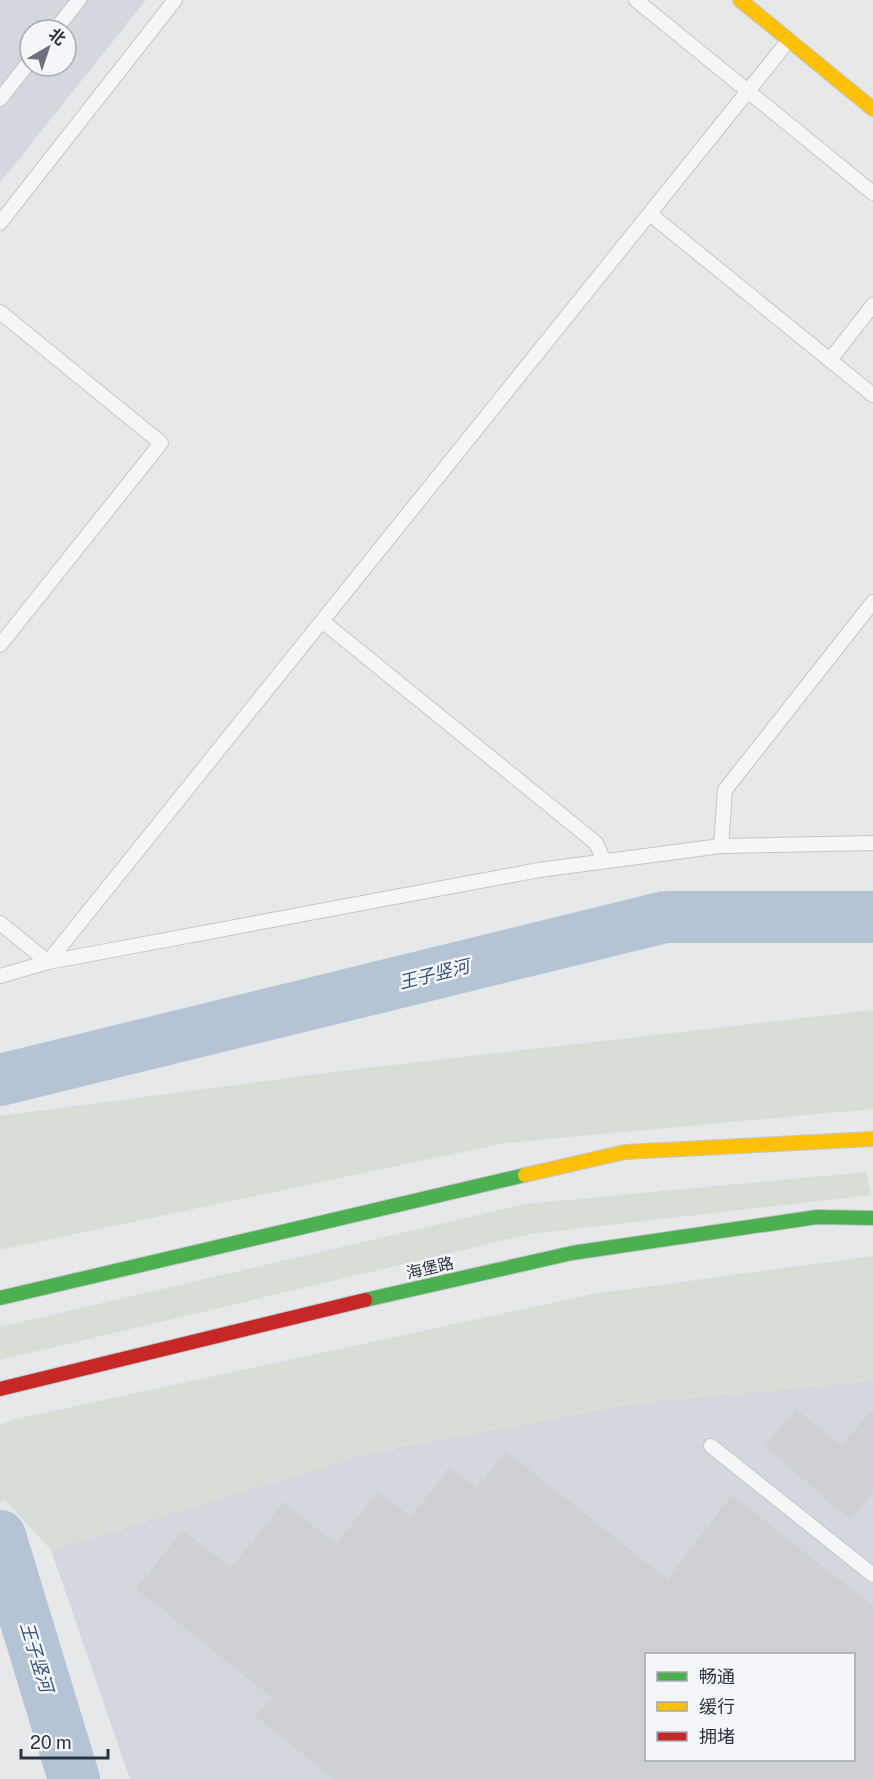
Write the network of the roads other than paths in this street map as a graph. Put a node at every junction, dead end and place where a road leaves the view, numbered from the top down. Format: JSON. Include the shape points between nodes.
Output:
{"nodes":[{"id":1,"x":79,"y":0,"type":"edge"},
{"id":2,"x":175,"y":0,"type":"edge"},
{"id":3,"x":636,"y":0,"type":"edge"},
{"id":4,"x":740,"y":0,"type":"edge"},
{"id":5,"x":65,"y":18,"type":"edge"},
{"id":6,"x":789,"y":40,"type":"junction"},
{"id":7,"x":18,"y":77,"type":"edge"},
{"id":8,"x":748,"y":92,"type":"junction"},
{"id":9,"x":0,"y":99,"type":"edge"},
{"id":10,"x":873,"y":109,"type":"edge"},
{"id":11,"x":873,"y":193,"type":"edge"},
{"id":12,"x":650,"y":214,"type":"junction"},
{"id":13,"x":0,"y":223,"type":"edge"},
{"id":14,"x":873,"y":305,"type":"edge"},
{"id":15,"x":0,"y":312,"type":"edge"},
{"id":16,"x":830,"y":360,"type":"junction"},
{"id":17,"x":873,"y":394,"type":"edge"},
{"id":18,"x":873,"y":602,"type":"edge"},
{"id":19,"x":322,"y":621,"type":"junction"},
{"id":20,"x":0,"y":645,"type":"edge"},
{"id":21,"x":873,"y":843,"type":"edge"},
{"id":22,"x":721,"y":846,"type":"junction"},
{"id":23,"x":604,"y":861,"type":"junction"},
{"id":24,"x":0,"y":923,"type":"edge"},
{"id":25,"x":48,"y":962,"type":"junction"},
{"id":26,"x":0,"y":976,"type":"edge"},
{"id":27,"x":873,"y":1139,"type":"edge"},
{"id":28,"x":873,"y":1218,"type":"edge"},
{"id":29,"x":0,"y":1298,"type":"edge"},
{"id":30,"x":0,"y":1389,"type":"edge"},
{"id":31,"x":711,"y":1446,"type":"dead end"},
{"id":32,"x":873,"y":1575,"type":"edge"}],
"edges":[{"from":1,"to":5,"type":"lane"},
{"from":2,"to":13,"type":"lane"},
{"from":3,"to":8,"type":"lane"},
{"from":4,"to":6,"type":"main road"},
{"from":6,"to":8,"type":"lane"},
{"from":6,"to":10,"type":"main road"},
{"from":7,"to":9,"type":"lane"},
{"from":8,"to":11,"type":"lane"},
{"from":8,"to":12,"type":"lane"},
{"from":12,"to":16,"type":"lane"},
{"from":12,"to":19,"type":"lane"},
{"from":14,"to":16,"type":"lane"},
{"from":15,"to":20,"type":"lane","via":[[161,443]]},
{"from":16,"to":17,"type":"lane"},
{"from":18,"to":22,"type":"lane","via":[[725,790]]},
{"from":19,"to":23,"type":"lane","via":[[596,843]]},
{"from":19,"to":25,"type":"lane"},
{"from":21,"to":22,"type":"lane"},
{"from":22,"to":23,"type":"lane"},
{"from":23,"to":25,"type":"lane"},
{"from":24,"to":25,"type":"lane"},
{"from":25,"to":26,"type":"lane"},
{"from":27,"to":29,"type":"main road","via":[[625,1152]]},
{"from":28,"to":30,"type":"main road","name":"海堡路","via":[[817,1217],[572,1253],[246,1326]]},
{"from":31,"to":32,"type":"lane"}]}
